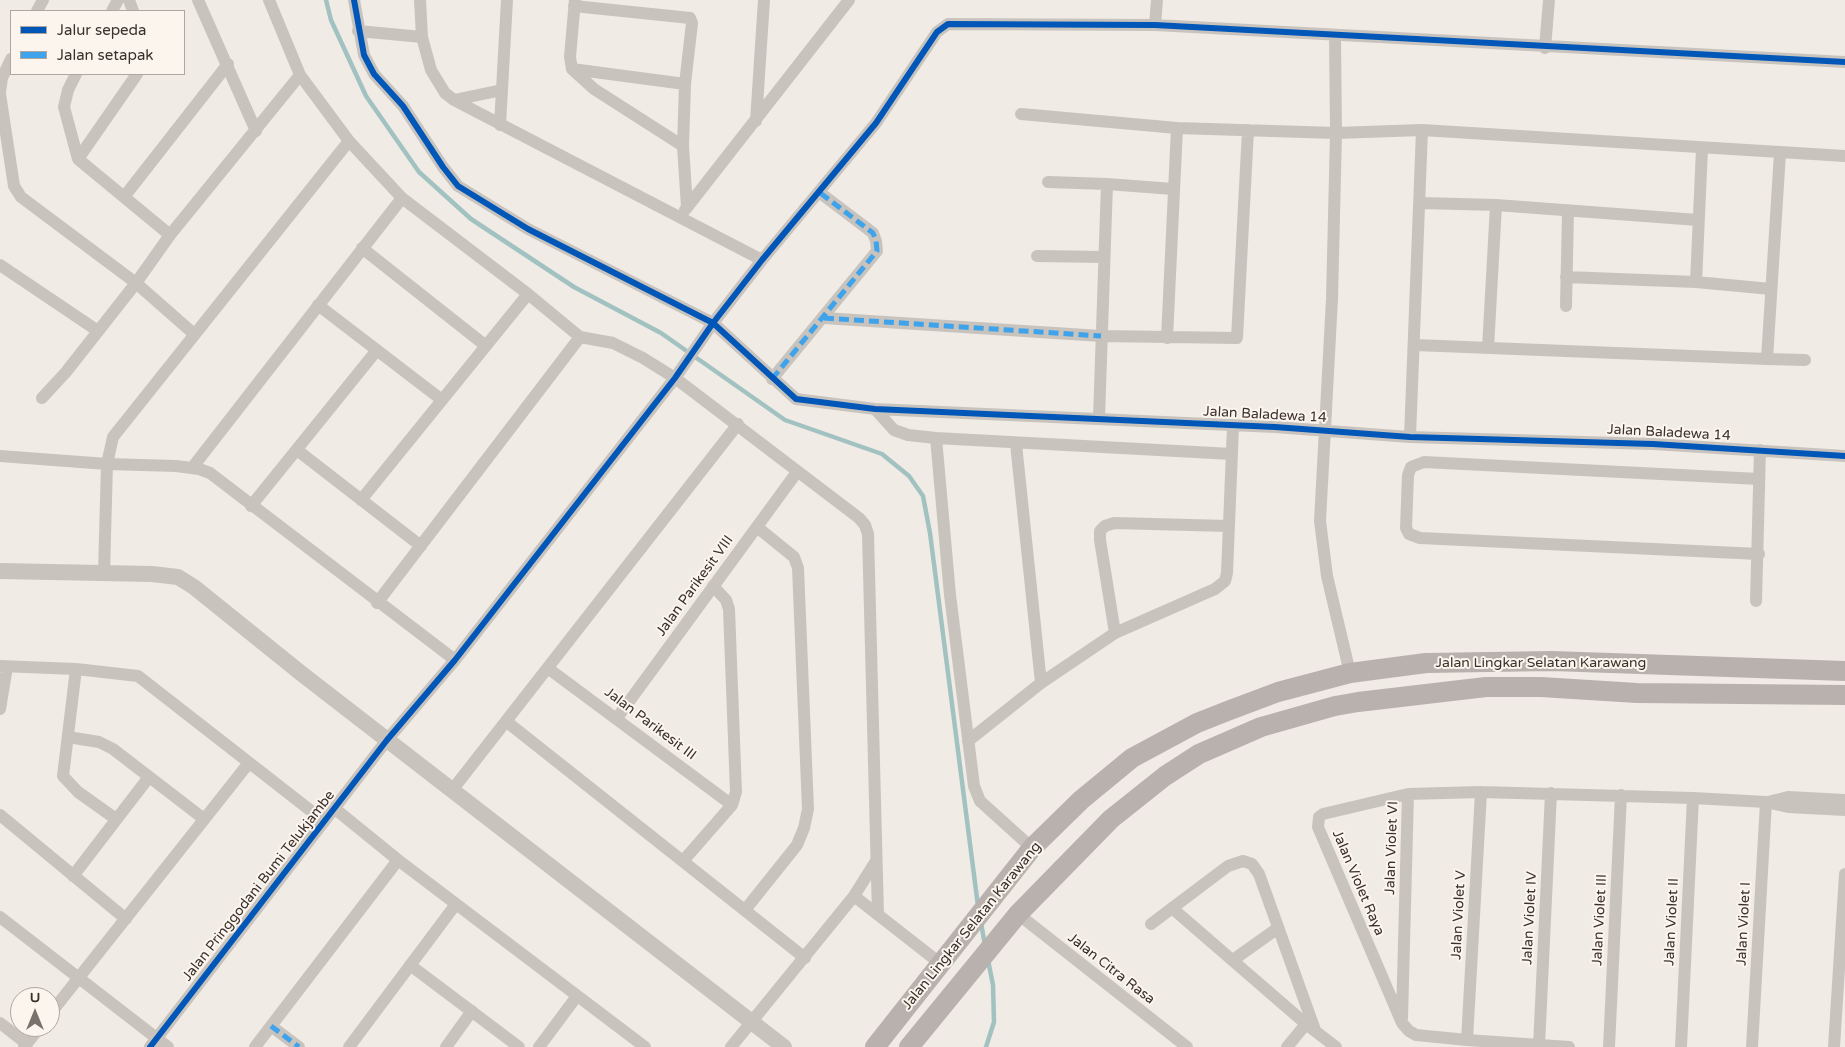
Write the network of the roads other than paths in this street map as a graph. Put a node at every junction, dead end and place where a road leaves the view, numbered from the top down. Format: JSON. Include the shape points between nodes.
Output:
{"nodes":[{"id":1,"x":198,"y":0,"type":"edge"},
{"id":2,"x":269,"y":0,"type":"edge"},
{"id":3,"x":354,"y":0,"type":"edge"},
{"id":4,"x":420,"y":0,"type":"edge"},
{"id":5,"x":507,"y":0,"type":"edge"},
{"id":6,"x":764,"y":0,"type":"edge"},
{"id":7,"x":849,"y":0,"type":"edge"},
{"id":8,"x":1157,"y":0,"type":"edge"},
{"id":9,"x":1549,"y":0,"type":"edge"},
{"id":10,"x":575,"y":3,"type":"edge"},
{"id":11,"x":1155,"y":25,"type":"junction"},
{"id":12,"x":358,"y":31,"type":"junction"},
{"id":13,"x":1335,"y":36,"type":"junction"},
{"id":14,"x":422,"y":37,"type":"junction"},
{"id":15,"x":1545,"y":48,"type":"junction"},
{"id":16,"x":10,"y":61,"type":"edge"},
{"id":17,"x":1845,"y":62,"type":"edge"},
{"id":18,"x":228,"y":64,"type":"junction"},
{"id":19,"x":572,"y":69,"type":"junction"},
{"id":20,"x":76,"y":75,"type":"edge"},
{"id":21,"x":136,"y":75,"type":"edge"},
{"id":22,"x":300,"y":76,"type":"junction"},
{"id":23,"x":685,"y":84,"type":"junction"},
{"id":24,"x":502,"y":90,"type":"junction"},
{"id":25,"x":0,"y":93,"type":"edge"},
{"id":26,"x":454,"y":100,"type":"junction"},
{"id":27,"x":1021,"y":114,"type":"dead end"},
{"id":28,"x":756,"y":121,"type":"junction"},
{"id":29,"x":500,"y":125,"type":"junction"},
{"id":30,"x":1177,"y":128,"type":"junction"},
{"id":31,"x":1248,"y":130,"type":"junction"},
{"id":32,"x":1422,"y":130,"type":"junction"},
{"id":33,"x":256,"y":131,"type":"junction"},
{"id":34,"x":1336,"y":133,"type":"junction"},
{"id":35,"x":349,"y":142,"type":"junction"},
{"id":36,"x":683,"y":146,"type":"junction"},
{"id":37,"x":1702,"y":149,"type":"junction"},
{"id":38,"x":1780,"y":153,"type":"junction"},
{"id":39,"x":1845,"y":156,"type":"edge"},
{"id":40,"x":78,"y":159,"type":"junction"},
{"id":41,"x":1048,"y":182,"type":"dead end"},
{"id":42,"x":1107,"y":184,"type":"junction"},
{"id":43,"x":1173,"y":189,"type":"junction"},
{"id":44,"x":819,"y":192,"type":"junction"},
{"id":45,"x":124,"y":197,"type":"junction"},
{"id":46,"x":402,"y":198,"type":"junction"},
{"id":47,"x":1420,"y":203,"type":"junction"},
{"id":48,"x":1496,"y":206,"type":"junction"},
{"id":49,"x":684,"y":212,"type":"junction"},
{"id":50,"x":1568,"y":212,"type":"junction"},
{"id":51,"x":1698,"y":220,"type":"junction"},
{"id":52,"x":170,"y":235,"type":"junction"},
{"id":53,"x":362,"y":248,"type":"junction"},
{"id":54,"x":1037,"y":256,"type":"dead end"},
{"id":55,"x":1104,"y":257,"type":"junction"},
{"id":56,"x":762,"y":260,"type":"junction"},
{"id":57,"x":0,"y":265,"type":"edge"},
{"id":58,"x":1566,"y":277,"type":"junction"},
{"id":59,"x":1696,"y":282,"type":"junction"},
{"id":60,"x":136,"y":283,"type":"junction"},
{"id":61,"x":1771,"y":289,"type":"junction"},
{"id":62,"x":528,"y":294,"type":"junction"},
{"id":63,"x":318,"y":304,"type":"junction"},
{"id":64,"x":1566,"y":306,"type":"dead end"},
{"id":65,"x":824,"y":318,"type":"junction"},
{"id":66,"x":713,"y":323,"type":"junction"},
{"id":67,"x":98,"y":331,"type":"junction"},
{"id":68,"x":194,"y":334,"type":"junction"},
{"id":69,"x":1101,"y":336,"type":"junction"},
{"id":70,"x":580,"y":337,"type":"junction"},
{"id":71,"x":1167,"y":338,"type":"junction"},
{"id":72,"x":1415,"y":345,"type":"junction"},
{"id":73,"x":486,"y":346,"type":"junction"},
{"id":74,"x":1488,"y":348,"type":"junction"},
{"id":75,"x":377,"y":350,"type":"junction"},
{"id":76,"x":1767,"y":359,"type":"junction"},
{"id":77,"x":1805,"y":360,"type":"dead end"},
{"id":78,"x":675,"y":378,"type":"junction"},
{"id":79,"x":772,"y":379,"type":"junction"},
{"id":80,"x":42,"y":398,"type":"dead end"},
{"id":81,"x":442,"y":400,"type":"junction"},
{"id":82,"x":875,"y":410,"type":"junction"},
{"id":83,"x":1099,"y":418,"type":"junction"},
{"id":84,"x":738,"y":424,"type":"junction"},
{"id":85,"x":1232,"y":427,"type":"junction"},
{"id":86,"x":1326,"y":430,"type":"junction"},
{"id":87,"x":1410,"y":437,"type":"junction"},
{"id":88,"x":936,"y":438,"type":"junction"},
{"id":89,"x":1016,"y":444,"type":"junction"},
{"id":90,"x":296,"y":450,"type":"junction"},
{"id":91,"x":1760,"y":450,"type":"junction"},
{"id":92,"x":1232,"y":454,"type":"junction"},
{"id":93,"x":0,"y":456,"type":"edge"},
{"id":94,"x":1845,"y":456,"type":"edge"},
{"id":95,"x":107,"y":464,"type":"junction"},
{"id":96,"x":192,"y":468,"type":"junction"},
{"id":97,"x":797,"y":472,"type":"junction"},
{"id":98,"x":1759,"y":479,"type":"junction"},
{"id":99,"x":361,"y":500,"type":"junction"},
{"id":100,"x":251,"y":506,"type":"junction"},
{"id":101,"x":1228,"y":526,"type":"junction"},
{"id":102,"x":757,"y":527,"type":"junction"},
{"id":103,"x":421,"y":546,"type":"junction"},
{"id":104,"x":1759,"y":554,"type":"junction"},
{"id":105,"x":0,"y":571,"type":"edge"},
{"id":106,"x":104,"y":573,"type":"junction"},
{"id":107,"x":713,"y":586,"type":"junction"},
{"id":108,"x":1756,"y":601,"type":"dead end"},
{"id":109,"x":377,"y":603,"type":"junction"},
{"id":110,"x":1115,"y":633,"type":"junction"},
{"id":111,"x":455,"y":660,"type":"junction"},
{"id":112,"x":4,"y":667,"type":"edge"},
{"id":113,"x":76,"y":669,"type":"junction"},
{"id":114,"x":549,"y":669,"type":"junction"},
{"id":115,"x":1845,"y":671,"type":"edge"},
{"id":116,"x":1350,"y":673,"type":"junction"},
{"id":117,"x":1041,"y":683,"type":"junction"},
{"id":118,"x":1845,"y":695,"type":"edge"},
{"id":119,"x":0,"y":709,"type":"edge"},
{"id":120,"x":617,"y":718,"type":"junction"},
{"id":121,"x":508,"y":722,"type":"junction"},
{"id":122,"x":68,"y":737,"type":"junction"},
{"id":123,"x":387,"y":740,"type":"junction"},
{"id":124,"x":968,"y":740,"type":"junction"},
{"id":125,"x":248,"y":764,"type":"junction"},
{"id":126,"x":149,"y":777,"type":"junction"},
{"id":127,"x":453,"y":789,"type":"junction"},
{"id":128,"x":1481,"y":792,"type":"junction"},
{"id":129,"x":1551,"y":793,"type":"junction"},
{"id":130,"x":1408,"y":794,"type":"junction"},
{"id":131,"x":1621,"y":795,"type":"junction"},
{"id":132,"x":1693,"y":798,"type":"junction"},
{"id":133,"x":1845,"y":800,"type":"edge"},
{"id":134,"x":1766,"y":802,"type":"junction"},
{"id":135,"x":732,"y":804,"type":"junction"},
{"id":136,"x":334,"y":808,"type":"junction"},
{"id":137,"x":1845,"y":810,"type":"edge"},
{"id":138,"x":0,"y":815,"type":"edge"},
{"id":139,"x":116,"y":819,"type":"junction"},
{"id":140,"x":204,"y":819,"type":"junction"},
{"id":141,"x":324,"y":821,"type":"junction"},
{"id":142,"x":1032,"y":848,"type":"junction"},
{"id":143,"x":398,"y":860,"type":"junction"},
{"id":144,"x":683,"y":861,"type":"junction"},
{"id":145,"x":876,"y":861,"type":"junction"},
{"id":146,"x":1845,"y":874,"type":"edge"},
{"id":147,"x":73,"y":876,"type":"junction"},
{"id":148,"x":854,"y":896,"type":"junction"},
{"id":149,"x":456,"y":904,"type":"junction"},
{"id":150,"x":1172,"y":908,"type":"junction"},
{"id":151,"x":745,"y":910,"type":"junction"},
{"id":152,"x":1018,"y":914,"type":"junction"},
{"id":153,"x":878,"y":915,"type":"junction"},
{"id":154,"x":0,"y":916,"type":"edge"},
{"id":155,"x":126,"y":919,"type":"junction"},
{"id":156,"x":1151,"y":924,"type":"dead end"},
{"id":157,"x":1278,"y":928,"type":"junction"},
{"id":158,"x":805,"y":958,"type":"junction"},
{"id":159,"x":1233,"y":960,"type":"junction"},
{"id":160,"x":941,"y":964,"type":"junction"},
{"id":161,"x":410,"y":965,"type":"junction"},
{"id":162,"x":77,"y":978,"type":"junction"},
{"id":163,"x":577,"y":996,"type":"junction"},
{"id":164,"x":60,"y":1001,"type":"edge"},
{"id":165,"x":472,"y":1012,"type":"junction"},
{"id":166,"x":751,"y":1021,"type":"junction"},
{"id":167,"x":0,"y":1023,"type":"edge"},
{"id":168,"x":1402,"y":1023,"type":"junction"},
{"id":169,"x":272,"y":1026,"type":"junction"},
{"id":170,"x":1310,"y":1027,"type":"junction"},
{"id":171,"x":1467,"y":1040,"type":"junction"},
{"id":172,"x":153,"y":1043,"type":"edge"},
{"id":173,"x":639,"y":1045,"type":"edge"},
{"id":174,"x":26,"y":1046,"type":"edge"},
{"id":175,"x":1539,"y":1046,"type":"junction"},
{"id":176,"x":168,"y":1047,"type":"edge"},
{"id":177,"x":255,"y":1047,"type":"edge"},
{"id":178,"x":299,"y":1047,"type":"edge"},
{"id":179,"x":349,"y":1047,"type":"edge"},
{"id":180,"x":446,"y":1047,"type":"edge"},
{"id":181,"x":519,"y":1047,"type":"edge"},
{"id":182,"x":540,"y":1047,"type":"edge"},
{"id":183,"x":731,"y":1047,"type":"edge"},
{"id":184,"x":784,"y":1047,"type":"edge"},
{"id":185,"x":875,"y":1047,"type":"edge"},
{"id":186,"x":909,"y":1047,"type":"edge"},
{"id":187,"x":1187,"y":1047,"type":"edge"},
{"id":188,"x":1287,"y":1047,"type":"edge"},
{"id":189,"x":1336,"y":1047,"type":"edge"},
{"id":190,"x":1569,"y":1047,"type":"edge"},
{"id":191,"x":1609,"y":1047,"type":"edge"},
{"id":192,"x":1681,"y":1047,"type":"edge"},
{"id":193,"x":1752,"y":1047,"type":"edge"},
{"id":194,"x":1834,"y":1047,"type":"edge"}],
"edges":[{"from":1,"to":18,"type":"street"},
{"from":2,"to":22,"type":"street"},
{"from":3,"to":12,"type":"street","name":"Jalan Baladewa 14"},
{"from":4,"to":14,"type":"street"},
{"from":5,"to":24,"type":"street"},
{"from":6,"to":28,"type":"street"},
{"from":7,"to":28,"type":"street"},
{"from":8,"to":11,"type":"street"},
{"from":9,"to":15,"type":"street"},
{"from":10,"to":19,"type":"street"},
{"from":10,"to":23,"type":"street","via":[[690,18]]},
{"from":11,"to":13,"type":"street","name":"Jalan Pringgodani Bumi Telukjambe"},
{"from":11,"to":44,"type":"street","name":"Jalan Pringgodani Bumi Telukjambe","via":[[948,24],[937,32],[876,123]]},
{"from":12,"to":14,"type":"street"},
{"from":12,"to":66,"type":"street","name":"Jalan Baladewa 14","via":[[364,55],[374,74],[404,106],[458,186],[528,229]]},
{"from":13,"to":15,"type":"street","name":"Jalan Pringgodani Bumi Telukjambe"},
{"from":13,"to":34,"type":"street"},
{"from":14,"to":26,"type":"street","via":[[436,81]]},
{"from":15,"to":17,"type":"street","name":"Jalan Pringgodani Bumi Telukjambe"},
{"from":16,"to":25,"type":"street","via":[[2,78]]},
{"from":18,"to":33,"type":"street"},
{"from":18,"to":45,"type":"street"},
{"from":19,"to":23,"type":"street"},
{"from":19,"to":36,"type":"street","via":[[594,89]]},
{"from":20,"to":40,"type":"street","via":[[64,107]]},
{"from":21,"to":40,"type":"street"},
{"from":22,"to":33,"type":"street"},
{"from":22,"to":35,"type":"street"},
{"from":23,"to":36,"type":"street"},
{"from":24,"to":26,"type":"street"},
{"from":24,"to":29,"type":"street"},
{"from":25,"to":60,"type":"street","via":[[14,186],[21,197]]},
{"from":26,"to":29,"type":"street"},
{"from":27,"to":30,"type":"street"},
{"from":28,"to":49,"type":"street"},
{"from":29,"to":49,"type":"street"},
{"from":30,"to":31,"type":"street"},
{"from":30,"to":43,"type":"street"},
{"from":31,"to":34,"type":"street"},
{"from":31,"to":71,"type":"street","via":[[1237,338]]},
{"from":32,"to":34,"type":"street"},
{"from":32,"to":37,"type":"street"},
{"from":32,"to":47,"type":"street"},
{"from":33,"to":52,"type":"street"},
{"from":34,"to":86,"type":"street"},
{"from":35,"to":46,"type":"street"},
{"from":35,"to":68,"type":"street"},
{"from":36,"to":49,"type":"street"},
{"from":37,"to":38,"type":"street"},
{"from":37,"to":51,"type":"street"},
{"from":38,"to":39,"type":"street"},
{"from":38,"to":61,"type":"street"},
{"from":40,"to":45,"type":"street"},
{"from":41,"to":42,"type":"street"},
{"from":42,"to":43,"type":"street"},
{"from":42,"to":55,"type":"street"},
{"from":43,"to":71,"type":"street"},
{"from":44,"to":56,"type":"street","name":"Jalan Pringgodani Bumi Telukjambe"},
{"from":44,"to":65,"type":"street","via":[[872,234],[877,251]]},
{"from":45,"to":52,"type":"street"},
{"from":46,"to":53,"type":"street"},
{"from":46,"to":62,"type":"street"},
{"from":47,"to":48,"type":"street"},
{"from":47,"to":72,"type":"street"},
{"from":48,"to":50,"type":"street"},
{"from":48,"to":74,"type":"street"},
{"from":49,"to":56,"type":"street"},
{"from":50,"to":51,"type":"street"},
{"from":50,"to":58,"type":"street"},
{"from":51,"to":59,"type":"street"},
{"from":52,"to":60,"type":"street"},
{"from":53,"to":63,"type":"street"},
{"from":53,"to":73,"type":"street"},
{"from":54,"to":55,"type":"street"},
{"from":55,"to":69,"type":"street"},
{"from":56,"to":66,"type":"street","name":"Jalan Pringgodani Bumi Telukjambe"},
{"from":57,"to":67,"type":"street"},
{"from":58,"to":59,"type":"street"},
{"from":58,"to":64,"type":"street"},
{"from":59,"to":61,"type":"street"},
{"from":60,"to":67,"type":"street"},
{"from":60,"to":68,"type":"street"},
{"from":61,"to":76,"type":"street"},
{"from":62,"to":70,"type":"street"},
{"from":62,"to":73,"type":"street"},
{"from":63,"to":75,"type":"street"},
{"from":63,"to":96,"type":"street"},
{"from":65,"to":69,"type":"street"},
{"from":65,"to":79,"type":"street"},
{"from":66,"to":78,"type":"street","name":"Jalan Pringgodani Bumi Telukjambe"},
{"from":66,"to":79,"type":"street","name":"Jalan Baladewa 14"},
{"from":67,"to":80,"type":"street"},
{"from":68,"to":95,"type":"street","via":[[113,437]]},
{"from":69,"to":71,"type":"street"},
{"from":69,"to":83,"type":"street"},
{"from":70,"to":78,"type":"street","via":[[613,344]]},
{"from":70,"to":103,"type":"street"},
{"from":72,"to":74,"type":"street"},
{"from":72,"to":87,"type":"street"},
{"from":73,"to":81,"type":"street"},
{"from":74,"to":76,"type":"street"},
{"from":75,"to":81,"type":"street"},
{"from":75,"to":90,"type":"street"},
{"from":76,"to":77,"type":"street"},
{"from":78,"to":84,"type":"street"},
{"from":78,"to":111,"type":"street","name":"Jalan Pringgodani Bumi Telukjambe"},
{"from":79,"to":82,"type":"street","name":"Jalan Baladewa 14","via":[[796,400]]},
{"from":81,"to":99,"type":"street"},
{"from":82,"to":83,"type":"street","name":"Jalan Baladewa 14"},
{"from":82,"to":88,"type":"street","via":[[894,430]]},
{"from":83,"to":85,"type":"street","name":"Jalan Baladewa 14"},
{"from":84,"to":97,"type":"street"},
{"from":84,"to":114,"type":"street"},
{"from":85,"to":86,"type":"street","name":"Jalan Baladewa 14"},
{"from":85,"to":92,"type":"street"},
{"from":86,"to":87,"type":"street","name":"Jalan Baladewa 14"},
{"from":86,"to":116,"type":"street","via":[[1321,540],[1326,576]]},
{"from":87,"to":91,"type":"street","name":"Jalan Baladewa 14"},
{"from":88,"to":89,"type":"street"},
{"from":88,"to":124,"type":"street","via":[[950,595]]},
{"from":89,"to":92,"type":"street"},
{"from":89,"to":117,"type":"street"},
{"from":90,"to":99,"type":"street"},
{"from":90,"to":100,"type":"street"},
{"from":91,"to":94,"type":"street","name":"Jalan Baladewa 14"},
{"from":91,"to":98,"type":"street"},
{"from":92,"to":101,"type":"street"},
{"from":93,"to":95,"type":"street"},
{"from":95,"to":96,"type":"street"},
{"from":95,"to":106,"type":"street"},
{"from":96,"to":100,"type":"street","via":[[210,474]]},
{"from":97,"to":102,"type":"street","name":"Jalan Parikesit VIII"},
{"from":97,"to":145,"type":"street","via":[[859,518],[868,534]]},
{"from":98,"to":104,"type":"street"},
{"from":98,"to":104,"type":"street","via":[[1424,462],[1411,467],[1408,475],[1406,528],[1409,534],[1420,538]]},
{"from":99,"to":103,"type":"street"},
{"from":100,"to":109,"type":"street"},
{"from":101,"to":110,"type":"street","via":[[1227,573],[1221,586]]},
{"from":101,"to":110,"type":"street","via":[[1114,523],[1105,526],[1100,531],[1100,540]]},
{"from":102,"to":107,"type":"street","name":"Jalan Parikesit VIII"},
{"from":102,"to":151,"type":"street","via":[[794,558],[798,568],[808,809],[797,845]]},
{"from":103,"to":109,"type":"street"},
{"from":104,"to":108,"type":"street"},
{"from":105,"to":106,"type":"street"},
{"from":106,"to":123,"type":"street","via":[[178,577]]},
{"from":107,"to":120,"type":"street","name":"Jalan Parikesit VIII"},
{"from":107,"to":135,"type":"street","via":[[726,600],[729,609],[736,782]]},
{"from":109,"to":111,"type":"street"},
{"from":110,"to":117,"type":"street"},
{"from":111,"to":123,"type":"street","name":"Jalan Pringgodani Bumi Telukjambe"},
{"from":112,"to":113,"type":"street"},
{"from":112,"to":119,"type":"street"},
{"from":113,"to":122,"type":"street"},
{"from":113,"to":125,"type":"street","via":[[138,676]]},
{"from":114,"to":120,"type":"street","name":"Jalan Parikesit III"},
{"from":114,"to":121,"type":"street"},
{"from":115,"to":116,"type":"main road","name":"Jalan Lingkar Selatan Karawang","via":[[1489,660],[1426,663]]},
{"from":116,"to":142,"type":"main road","name":"Jalan Lingkar Selatan Karawang","via":[[1278,692],[1164,739],[1107,776]]},
{"from":117,"to":124,"type":"street"},
{"from":118,"to":152,"type":"main road","name":"Jalan Lingkar Selatan Karawang","via":[[1486,688],[1335,706],[1261,727],[1199,754],[1165,776],[1112,819]]},
{"from":120,"to":135,"type":"street","name":"Jalan Parikesit III"},
{"from":121,"to":127,"type":"street"},
{"from":121,"to":144,"type":"street"},
{"from":122,"to":126,"type":"street","via":[[105,744]]},
{"from":122,"to":139,"type":"street","via":[[63,776],[71,786]]},
{"from":123,"to":127,"type":"street"},
{"from":123,"to":136,"type":"street","name":"Jalan Pringgodani Bumi Telukjambe"},
{"from":124,"to":142,"type":"street","via":[[976,794],[980,801]]},
{"from":125,"to":140,"type":"street"},
{"from":125,"to":141,"type":"street"},
{"from":126,"to":139,"type":"street"},
{"from":126,"to":140,"type":"street"},
{"from":127,"to":166,"type":"street"},
{"from":128,"to":129,"type":"street","name":"Jalan Violet Raya"},
{"from":128,"to":130,"type":"street","name":"Jalan Violet Raya"},
{"from":128,"to":171,"type":"street","name":"Jalan Violet V"},
{"from":129,"to":131,"type":"street","name":"Jalan Violet Raya"},
{"from":129,"to":175,"type":"street","name":"Jalan Violet IV"},
{"from":130,"to":168,"type":"street","name":"Jalan Violet VI"},
{"from":130,"to":168,"type":"street","name":"Jalan Violet Raya","via":[[1323,814],[1318,822]]},
{"from":131,"to":132,"type":"street","name":"Jalan Violet Raya"},
{"from":131,"to":191,"type":"street","name":"Jalan Violet III"},
{"from":132,"to":134,"type":"street","name":"Jalan Violet Raya"},
{"from":132,"to":192,"type":"street","name":"Jalan Violet II"},
{"from":133,"to":134,"type":"street","name":"Jalan Violet Raya","via":[[1788,797]]},
{"from":134,"to":137,"type":"street","name":"Jalan Violet Raya","via":[[1788,808]]},
{"from":134,"to":193,"type":"street","name":"Jalan Violet I"},
{"from":135,"to":144,"type":"street"},
{"from":136,"to":141,"type":"street","name":"Jalan Pringgodani Bumi Telukjambe"},
{"from":136,"to":143,"type":"street"},
{"from":138,"to":147,"type":"street"},
{"from":139,"to":147,"type":"street"},
{"from":140,"to":155,"type":"street"},
{"from":141,"to":172,"type":"street","name":"Jalan Pringgodani Bumi Telukjambe"},
{"from":142,"to":160,"type":"main road","name":"Jalan Lingkar Selatan Karawang"},
{"from":143,"to":149,"type":"street"},
{"from":143,"to":169,"type":"street"},
{"from":144,"to":151,"type":"street"},
{"from":145,"to":148,"type":"street"},
{"from":145,"to":153,"type":"street"},
{"from":146,"to":194,"type":"street"},
{"from":147,"to":155,"type":"street"},
{"from":148,"to":153,"type":"street"},
{"from":148,"to":158,"type":"street"},
{"from":149,"to":161,"type":"street"},
{"from":149,"to":163,"type":"street"},
{"from":150,"to":156,"type":"street"},
{"from":150,"to":157,"type":"street","via":[[1228,866],[1248,862],[1259,874]]},
{"from":150,"to":159,"type":"street"},
{"from":151,"to":158,"type":"street"},
{"from":152,"to":186,"type":"main road","name":"Jalan Lingkar Selatan Karawang"},
{"from":152,"to":187,"type":"street","name":"Jalan Citra Rasa"},
{"from":153,"to":160,"type":"street"},
{"from":154,"to":162,"type":"street"},
{"from":155,"to":162,"type":"street"},
{"from":157,"to":159,"type":"street"},
{"from":157,"to":170,"type":"street"},
{"from":158,"to":166,"type":"street"},
{"from":159,"to":170,"type":"street"},
{"from":160,"to":185,"type":"main road","name":"Jalan Lingkar Selatan Karawang"},
{"from":161,"to":165,"type":"street"},
{"from":161,"to":179,"type":"street"},
{"from":162,"to":164,"type":"street"},
{"from":162,"to":172,"type":"street"},
{"from":163,"to":173,"type":"street"},
{"from":163,"to":182,"type":"street"},
{"from":165,"to":180,"type":"street"},
{"from":165,"to":181,"type":"street"},
{"from":166,"to":183,"type":"street"},
{"from":166,"to":184,"type":"street"},
{"from":167,"to":174,"type":"street"},
{"from":168,"to":171,"type":"street","via":[[1416,1035]]},
{"from":169,"to":177,"type":"street"},
{"from":169,"to":178,"type":"street"},
{"from":170,"to":188,"type":"street"},
{"from":170,"to":189,"type":"street"},
{"from":171,"to":175,"type":"street"},
{"from":172,"to":176,"type":"street"},
{"from":175,"to":190,"type":"street"}]}
